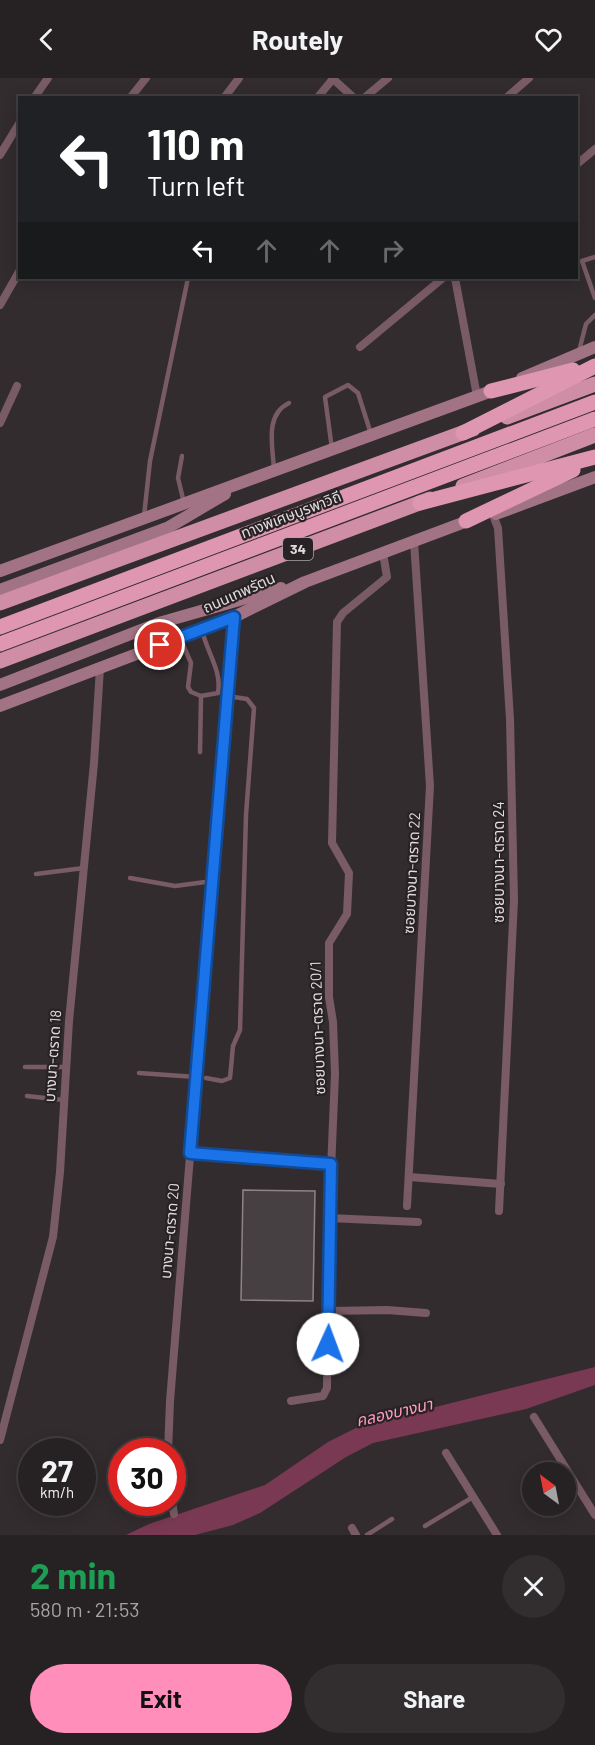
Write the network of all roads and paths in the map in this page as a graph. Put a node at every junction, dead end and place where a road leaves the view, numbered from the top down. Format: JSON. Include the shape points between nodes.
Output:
{"nodes":[{"id":1,"x":48,"y":78,"type":"edge"},
{"id":2,"x":146,"y":78,"type":"edge"},
{"id":3,"x":239,"y":78,"type":"edge"},
{"id":4,"x":333,"y":78,"type":"edge"},
{"id":5,"x":388,"y":78,"type":"edge"},
{"id":6,"x":529,"y":78,"type":"edge"},
{"id":7,"x":35,"y":96,"type":"edge"},
{"id":8,"x":132,"y":96,"type":"edge"},
{"id":9,"x":226,"y":96,"type":"edge"},
{"id":10,"x":320,"y":96,"type":"edge"},
{"id":11,"x":352,"y":96,"type":"edge"},
{"id":12,"x":366,"y":96,"type":"edge"},
{"id":13,"x":508,"y":96,"type":"edge"},
{"id":14,"x":18,"y":125,"type":"edge"},
{"id":15,"x":595,"y":149,"type":"edge"},
{"id":16,"x":0,"y":155,"type":"edge"},
{"id":17,"x":578,"y":163,"type":"edge"},
{"id":18,"x":595,"y":257,"type":"edge"},
{"id":19,"x":18,"y":273,"type":"edge"},
{"id":20,"x":188,"y":279,"type":"edge"},
{"id":21,"x":442,"y":279,"type":"edge"},
{"id":22,"x":454,"y":279,"type":"edge"},
{"id":23,"x":595,"y":298,"type":"edge"},
{"id":24,"x":0,"y":304,"type":"edge"},
{"id":25,"x":595,"y":315,"type":"edge"},
{"id":26,"x":360,"y":347,"type":"dead end"},
{"id":27,"x":595,"y":347,"type":"edge"},
{"id":28,"x":578,"y":354,"type":"junction"},
{"id":29,"x":595,"y":365,"type":"edge"},
{"id":30,"x":595,"y":384,"type":"edge"},
{"id":31,"x":17,"y":386,"type":"dead end"},
{"id":32,"x":484,"y":394,"type":"junction"},
{"id":33,"x":595,"y":402,"type":"edge"},
{"id":34,"x":289,"y":403,"type":"dead end"},
{"id":35,"x":595,"y":419,"type":"edge"},
{"id":36,"x":0,"y":423,"type":"edge"},
{"id":37,"x":463,"y":433,"type":"junction"},
{"id":38,"x":595,"y":435,"type":"edge"},
{"id":39,"x":371,"y":436,"type":"junction"},
{"id":40,"x":332,"y":449,"type":"junction"},
{"id":41,"x":182,"y":456,"type":"dead end"},
{"id":42,"x":595,"y":458,"type":"edge"},
{"id":43,"x":274,"y":471,"type":"junction"},
{"id":44,"x":595,"y":477,"type":"edge"},
{"id":45,"x":249,"y":479,"type":"junction"},
{"id":46,"x":184,"y":503,"type":"junction"},
{"id":47,"x":420,"y":503,"type":"junction"},
{"id":48,"x":493,"y":515,"type":"junction"},
{"id":49,"x":144,"y":518,"type":"junction"},
{"id":50,"x":466,"y":521,"type":"junction"},
{"id":51,"x":414,"y":541,"type":"junction"},
{"id":52,"x":383,"y":553,"type":"junction"},
{"id":53,"x":0,"y":571,"type":"edge"},
{"id":54,"x":305,"y":582,"type":"junction"},
{"id":55,"x":0,"y":590,"type":"edge"},
{"id":56,"x":0,"y":603,"type":"edge"},
{"id":57,"x":234,"y":617,"type":"junction"},
{"id":58,"x":0,"y":627,"type":"edge"},
{"id":59,"x":202,"y":629,"type":"junction"},
{"id":60,"x":180,"y":637,"type":"junction"},
{"id":61,"x":0,"y":644,"type":"edge"},
{"id":62,"x":0,"y":661,"type":"edge"},
{"id":63,"x":100,"y":668,"type":"junction"},
{"id":64,"x":0,"y":684,"type":"edge"},
{"id":65,"x":201,"y":696,"type":"junction"},
{"id":66,"x":227,"y":696,"type":"junction"},
{"id":67,"x":0,"y":706,"type":"edge"},
{"id":68,"x":200,"y":752,"type":"dead end"},
{"id":69,"x":84,"y":868,"type":"junction"},
{"id":70,"x":36,"y":874,"type":"dead end"},
{"id":71,"x":130,"y":878,"type":"dead end"},
{"id":72,"x":213,"y":881,"type":"junction"},
{"id":73,"x":25,"y":1067,"type":"dead end"},
{"id":74,"x":66,"y":1067,"type":"junction"},
{"id":75,"x":139,"y":1073,"type":"dead end"},
{"id":76,"x":201,"y":1078,"type":"junction"},
{"id":77,"x":27,"y":1096,"type":"dead end"},
{"id":78,"x":64,"y":1100,"type":"junction"},
{"id":79,"x":190,"y":1153,"type":"junction"},
{"id":80,"x":331,"y":1164,"type":"junction"},
{"id":81,"x":409,"y":1177,"type":"junction"},
{"id":82,"x":501,"y":1184,"type":"junction"},
{"id":83,"x":407,"y":1206,"type":"dead end"},
{"id":84,"x":499,"y":1210,"type":"dead end"},
{"id":85,"x":329,"y":1218,"type":"junction"},
{"id":86,"x":418,"y":1222,"type":"dead end"},
{"id":87,"x":329,"y":1311,"type":"junction"},
{"id":88,"x":426,"y":1313,"type":"dead end"},
{"id":89,"x":291,"y":1401,"type":"dead end"},
{"id":90,"x":534,"y":1417,"type":"dead end"},
{"id":91,"x":169,"y":1438,"type":"edge"},
{"id":92,"x":0,"y":1440,"type":"edge"},
{"id":93,"x":446,"y":1453,"type":"dead end"},
{"id":94,"x":473,"y":1497,"type":"junction"},
{"id":95,"x":595,"y":1515,"type":"edge"},
{"id":96,"x":392,"y":1519,"type":"dead end"},
{"id":97,"x":425,"y":1526,"type":"dead end"},
{"id":98,"x":367,"y":1535,"type":"edge"},
{"id":99,"x":497,"y":1535,"type":"edge"}],
"edges":[{"from":1,"to":7,"type":"street"},
{"from":2,"to":8,"type":"street"},
{"from":3,"to":9,"type":"street"},
{"from":4,"to":10,"type":"street"},
{"from":4,"to":11,"type":"street"},
{"from":5,"to":12,"type":"street"},
{"from":6,"to":13,"type":"street"},
{"from":14,"to":16,"type":"street"},
{"from":15,"to":17,"type":"street"},
{"from":18,"to":23,"type":"lane","via":[[582,261]]},
{"from":19,"to":24,"type":"street"},
{"from":20,"to":49,"type":"lane","via":[[150,461]]},
{"from":21,"to":26,"type":"street"},
{"from":22,"to":32,"type":"street"},
{"from":25,"to":28,"type":"lane","via":[[586,324]]},
{"from":27,"to":28,"type":"main road"},
{"from":28,"to":32,"type":"main road"},
{"from":29,"to":32,"type":"highway"},
{"from":29,"to":37,"type":"highway"},
{"from":30,"to":37,"type":"highway"},
{"from":31,"to":36,"type":"street"},
{"from":32,"to":39,"type":"main road"},
{"from":33,"to":58,"type":"highway","name":"ทางพิเศษบูรพาวิถี"},
{"from":34,"to":43,"type":"lane","via":[[280,407],[272,419]]},
{"from":35,"to":61,"type":"highway","name":"ทางพิเศษบูรพาวิถี"},
{"from":37,"to":56,"type":"highway"},
{"from":38,"to":47,"type":"highway","name":"ถนนเทพรัตน","number":"34"},
{"from":39,"to":40,"type":"main road"},
{"from":39,"to":40,"type":"lane","via":[[358,393],[348,385],[325,397]]},
{"from":40,"to":43,"type":"main road"},
{"from":41,"to":46,"type":"lane","via":[[178,478]]},
{"from":42,"to":47,"type":"highway"},
{"from":42,"to":50,"type":"highway"},
{"from":43,"to":45,"type":"main road"},
{"from":44,"to":48,"type":"main road","name":"ถนนเทพรัตน","number":"34"},
{"from":45,"to":46,"type":"main road"},
{"from":45,"to":55,"type":"main road","via":[[169,527]]},
{"from":46,"to":49,"type":"main road"},
{"from":47,"to":62,"type":"highway","name":"ถนนเทพรัตน","number":"34"},
{"from":48,"to":50,"type":"main road","name":"ถนนเทพรัตน","number":"34"},
{"from":48,"to":82,"type":"street","name":"ซอยบางนา-ตราด 24","via":[[498,528],[510,719],[514,900]]},
{"from":49,"to":53,"type":"main road"},
{"from":50,"to":51,"type":"main road","name":"ถนนเทพรัตน","number":"34"},
{"from":51,"to":52,"type":"main road","name":"ถนนเทพรัตน","number":"34"},
{"from":51,"to":81,"type":"street","name":"ซอยบางนา-ตราด 22","via":[[430,786]]},
{"from":52,"to":54,"type":"main road","name":"ถนนเทพรัตน","number":"34"},
{"from":52,"to":80,"type":"street","name":"ซอยบางนา-ตราด 20/1","via":[[387,577],[337,622],[332,843],[349,873],[347,914],[329,943],[335,1074]]},
{"from":54,"to":57,"type":"main road","name":"ถนนเทพรัตน","number":"34"},
{"from":54,"to":64,"type":"main road","via":[[159,623]]},
{"from":57,"to":59,"type":"main road","name":"ถนนเทพรัตน","number":"34"},
{"from":57,"to":66,"type":"street","name":"บางนา-ตราด 20"},
{"from":59,"to":60,"type":"main road","name":"ถนนเทพรัตน","number":"34"},
{"from":59,"to":65,"type":"lane","via":[[220,678],[218,693]]},
{"from":60,"to":63,"type":"main road","name":"ถนนเทพรัตน","number":"34"},
{"from":60,"to":65,"type":"lane","via":[[191,663],[188,687]]},
{"from":63,"to":67,"type":"main road","name":"ถนนเทพรัตน","number":"34"},
{"from":63,"to":69,"type":"street","name":"บางนา-ตราด 18"},
{"from":65,"to":68,"type":"lane"},
{"from":66,"to":72,"type":"street","name":"บางนา-ตราด 20"},
{"from":66,"to":76,"type":"lane","via":[[247,699],[254,708],[246,815],[240,1030],[232,1046],[230,1078]]},
{"from":69,"to":70,"type":"lane"},
{"from":69,"to":74,"type":"street","name":"บางนา-ตราด 18"},
{"from":71,"to":72,"type":"lane","via":[[175,886]]},
{"from":72,"to":76,"type":"street","name":"บางนา-ตราด 20"},
{"from":73,"to":74,"type":"lane"},
{"from":74,"to":78,"type":"street","name":"บางนา-ตราด 18"},
{"from":75,"to":76,"type":"lane"},
{"from":76,"to":79,"type":"street","name":"บางนา-ตราด 20"},
{"from":77,"to":78,"type":"lane"},
{"from":78,"to":92,"type":"street","name":"บางนา-ตราด 18","via":[[53,1238]]},
{"from":79,"to":80,"type":"street"},
{"from":79,"to":91,"type":"street","name":"บางนา-ตราด 20"},
{"from":80,"to":85,"type":"street","name":"ซอยบางนา-ตราด 20/1"},
{"from":81,"to":82,"type":"street"},
{"from":81,"to":83,"type":"street","name":"ซอยบางนา-ตราด 22"},
{"from":82,"to":84,"type":"street","name":"ซอยบางนา-ตราด 24"},
{"from":85,"to":86,"type":"street"},
{"from":85,"to":87,"type":"street","name":"ซอยบางนา-ตราด 20/1"},
{"from":87,"to":88,"type":"street"},
{"from":87,"to":89,"type":"street","name":"ซอยบางนา-ตราด 20/1","via":[[326,1392],[323,1396]]},
{"from":90,"to":95,"type":"street"},
{"from":93,"to":94,"type":"street"},
{"from":94,"to":97,"type":"lane"},
{"from":94,"to":99,"type":"street"},
{"from":96,"to":98,"type":"lane"}]}
